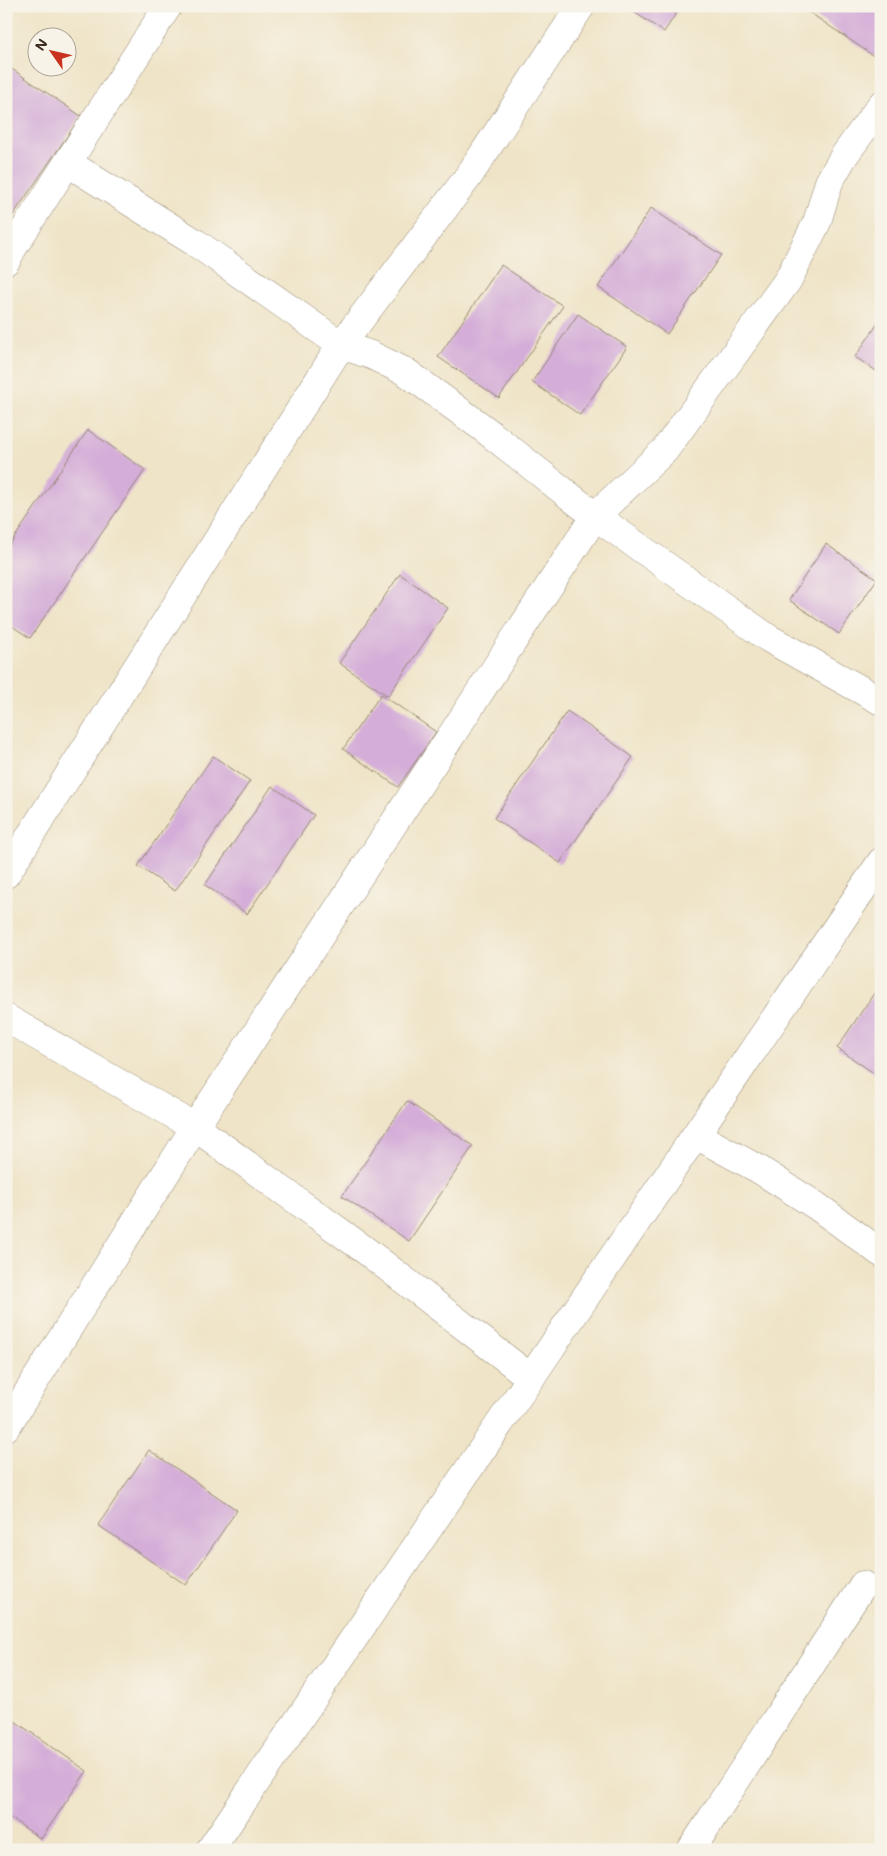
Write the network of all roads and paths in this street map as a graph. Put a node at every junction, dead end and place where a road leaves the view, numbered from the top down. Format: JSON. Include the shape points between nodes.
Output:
{"nodes":[{"id":1,"x":168,"y":6,"type":"edge"},
{"id":2,"x":581,"y":6,"type":"edge"},
{"id":3,"x":881,"y":106,"type":"edge"},
{"id":4,"x":68,"y":163,"type":"junction"},
{"id":5,"x":9,"y":249,"type":"edge"},
{"id":6,"x":341,"y":345,"type":"junction"},
{"id":7,"x":595,"y":516,"type":"junction"},
{"id":8,"x":881,"y":701,"type":"edge"},
{"id":9,"x":881,"y":862,"type":"edge"},
{"id":10,"x":6,"y":874,"type":"edge"},
{"id":11,"x":6,"y":1018,"type":"edge"},
{"id":12,"x":195,"y":1127,"type":"junction"},
{"id":13,"x":696,"y":1134,"type":"junction"},
{"id":14,"x":881,"y":1253,"type":"edge"},
{"id":15,"x":531,"y":1378,"type":"junction"},
{"id":16,"x":6,"y":1427,"type":"edge"},
{"id":17,"x":863,"y":1585,"type":"dead end"},
{"id":18,"x":210,"y":1850,"type":"edge"},
{"id":19,"x":691,"y":1850,"type":"edge"}],
"edges":[{"from":1,"to":4,"type":"street"},
{"from":2,"to":6,"type":"street","via":[[468,177]]},
{"from":3,"to":7,"type":"street","via":[[828,182],[817,222],[788,280],[665,450]]},
{"from":4,"to":5,"type":"street"},
{"from":4,"to":6,"type":"street","via":[[196,243]]},
{"from":6,"to":7,"type":"street","via":[[372,355],[406,372]]},
{"from":6,"to":10,"type":"street"},
{"from":7,"to":8,"type":"street","via":[[768,638]]},
{"from":7,"to":12,"type":"street"},
{"from":9,"to":13,"type":"street"},
{"from":11,"to":12,"type":"street"},
{"from":12,"to":15,"type":"street","via":[[365,1250]]},
{"from":12,"to":16,"type":"street"},
{"from":13,"to":14,"type":"street","via":[[818,1207]]},
{"from":13,"to":15,"type":"street"},
{"from":15,"to":18,"type":"street"},
{"from":17,"to":19,"type":"street"}]}
